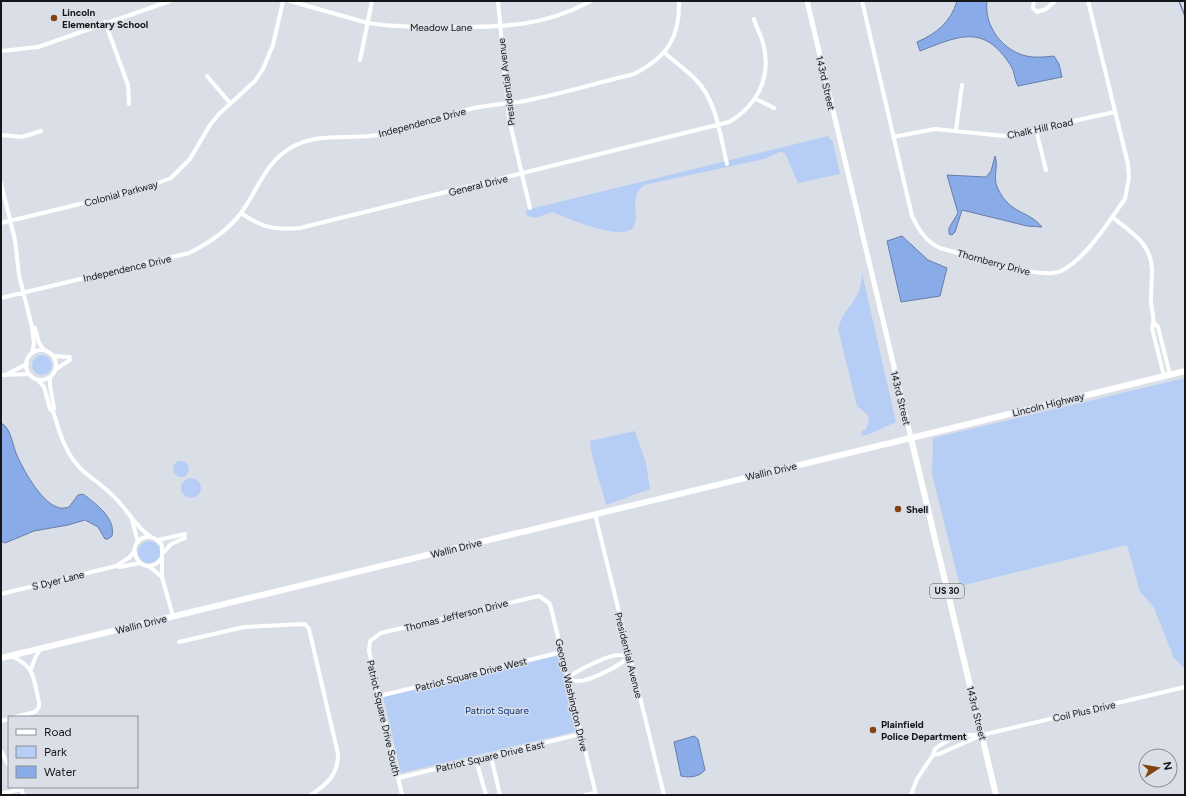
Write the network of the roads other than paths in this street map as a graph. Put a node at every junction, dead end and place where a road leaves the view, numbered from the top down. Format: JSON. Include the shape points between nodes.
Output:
{"nodes":[{"id":1,"x":170,"y":1,"type":"edge"},
{"id":2,"x":283,"y":1,"type":"edge"},
{"id":3,"x":290,"y":1,"type":"edge"},
{"id":4,"x":372,"y":1,"type":"edge"},
{"id":5,"x":498,"y":1,"type":"edge"},
{"id":6,"x":591,"y":1,"type":"edge"},
{"id":7,"x":679,"y":1,"type":"edge"},
{"id":8,"x":807,"y":1,"type":"edge"},
{"id":9,"x":867,"y":1,"type":"edge"},
{"id":10,"x":1034,"y":1,"type":"edge"},
{"id":11,"x":1055,"y":1,"type":"edge"},
{"id":12,"x":1088,"y":1,"type":"edge"},
{"id":13,"x":862,"y":2,"type":"edge"},
{"id":14,"x":754,"y":20,"type":"dead end"},
{"id":15,"x":105,"y":22,"type":"junction"},
{"id":16,"x":368,"y":23,"type":"junction"},
{"id":17,"x":499,"y":27,"type":"junction"},
{"id":18,"x":1,"y":51,"type":"edge"},
{"id":19,"x":665,"y":53,"type":"junction"},
{"id":20,"x":360,"y":60,"type":"dead end"},
{"id":21,"x":207,"y":76,"type":"dead end"},
{"id":22,"x":962,"y":85,"type":"dead end"},
{"id":23,"x":756,"y":99,"type":"junction"},
{"id":24,"x":230,"y":102,"type":"junction"},
{"id":25,"x":506,"y":103,"type":"junction"},
{"id":26,"x":129,"y":104,"type":"dead end"},
{"id":27,"x":774,"y":108,"type":"dead end"},
{"id":28,"x":1115,"y":112,"type":"junction"},
{"id":29,"x":718,"y":126,"type":"junction"},
{"id":30,"x":956,"y":130,"type":"junction"},
{"id":31,"x":1036,"y":130,"type":"junction"},
{"id":32,"x":41,"y":131,"type":"dead end"},
{"id":33,"x":1,"y":136,"type":"edge"},
{"id":34,"x":893,"y":137,"type":"junction"},
{"id":35,"x":727,"y":164,"type":"dead end"},
{"id":36,"x":1046,"y":170,"type":"dead end"},
{"id":37,"x":522,"y":174,"type":"junction"},
{"id":38,"x":1,"y":184,"type":"edge"},
{"id":39,"x":530,"y":208,"type":"dead end"},
{"id":40,"x":241,"y":213,"type":"junction"},
{"id":41,"x":1112,"y":217,"type":"junction"},
{"id":42,"x":10,"y":221,"type":"junction"},
{"id":43,"x":1,"y":223,"type":"edge"},
{"id":44,"x":24,"y":293,"type":"junction"},
{"id":45,"x":1,"y":298,"type":"edge"},
{"id":46,"x":32,"y":327,"type":"junction"},
{"id":47,"x":44,"y":350,"type":"junction"},
{"id":48,"x":32,"y":353,"type":"junction"},
{"id":49,"x":53,"y":356,"type":"junction"},
{"id":50,"x":26,"y":364,"type":"junction"},
{"id":51,"x":56,"y":369,"type":"junction"},
{"id":52,"x":1185,"y":371,"type":"edge"},
{"id":53,"x":7,"y":374,"type":"junction"},
{"id":54,"x":29,"y":374,"type":"junction"},
{"id":55,"x":1,"y":375,"type":"edge"},
{"id":56,"x":1167,"y":375,"type":"junction"},
{"id":57,"x":50,"y":377,"type":"junction"},
{"id":58,"x":37,"y":379,"type":"junction"},
{"id":59,"x":53,"y":411,"type":"junction"},
{"id":60,"x":911,"y":438,"type":"junction"},
{"id":61,"x":595,"y":514,"type":"junction"},
{"id":62,"x":131,"y":517,"type":"junction"},
{"id":63,"x":150,"y":537,"type":"junction"},
{"id":64,"x":158,"y":540,"type":"junction"},
{"id":65,"x":138,"y":542,"type":"junction"},
{"id":66,"x":134,"y":551,"type":"junction"},
{"id":67,"x":162,"y":556,"type":"junction"},
{"id":68,"x":140,"y":563,"type":"junction"},
{"id":69,"x":116,"y":566,"type":"junction"},
{"id":70,"x":149,"y":566,"type":"junction"},
{"id":71,"x":162,"y":576,"type":"junction"},
{"id":72,"x":1,"y":594,"type":"edge"},
{"id":73,"x":544,"y":598,"type":"joint"},
{"id":74,"x":173,"y":616,"type":"junction"},
{"id":75,"x":370,"y":641,"type":"joint"},
{"id":76,"x":179,"y":642,"type":"dead end"},
{"id":77,"x":41,"y":648,"type":"junction"},
{"id":78,"x":562,"y":652,"type":"junction"},
{"id":79,"x":10,"y":656,"type":"junction"},
{"id":80,"x":629,"y":657,"type":"junction"},
{"id":81,"x":1,"y":658,"type":"edge"},
{"id":82,"x":31,"y":669,"type":"junction"},
{"id":83,"x":568,"y":678,"type":"junction"},
{"id":84,"x":1185,"y":687,"type":"edge"},
{"id":85,"x":379,"y":696,"type":"junction"},
{"id":86,"x":19,"y":716,"type":"edge"},
{"id":87,"x":581,"y":734,"type":"junction"},
{"id":88,"x":982,"y":735,"type":"junction"},
{"id":89,"x":1,"y":752,"type":"edge"},
{"id":90,"x":933,"y":755,"type":"junction"},
{"id":91,"x":491,"y":756,"type":"junction"},
{"id":92,"x":476,"y":760,"type":"junction"},
{"id":93,"x":8,"y":764,"type":"edge"},
{"id":94,"x":398,"y":778,"type":"junction"},
{"id":95,"x":21,"y":788,"type":"edge"},
{"id":96,"x":1,"y":794,"type":"edge"},
{"id":97,"x":595,"y":794,"type":"edge"},
{"id":98,"x":23,"y":795,"type":"edge"},
{"id":99,"x":311,"y":795,"type":"edge"},
{"id":100,"x":402,"y":795,"type":"edge"},
{"id":101,"x":486,"y":795,"type":"edge"},
{"id":102,"x":500,"y":795,"type":"edge"},
{"id":103,"x":585,"y":795,"type":"edge"},
{"id":104,"x":664,"y":795,"type":"edge"},
{"id":105,"x":911,"y":795,"type":"edge"},
{"id":106,"x":996,"y":795,"type":"edge"}],
"edges":[{"from":1,"to":15,"type":"street"},
{"from":2,"to":24,"type":"street","name":"Colonial Parkway","via":[[266,64],[255,81]]},
{"from":3,"to":16,"type":"street","name":"Meadow Lane"},
{"from":4,"to":16,"type":"street"},
{"from":5,"to":17,"type":"street","name":"Presidential Avenue"},
{"from":6,"to":17,"type":"street","name":"Meadow Lane","via":[[541,21]]},
{"from":7,"to":19,"type":"street","name":"Independence Drive","via":[[676,29]]},
{"from":8,"to":60,"type":"street","name":"143rd Street"},
{"from":9,"to":13,"type":"street"},
{"from":10,"to":11,"type":"street","via":[[1033,8],[1037,12],[1046,9]]},
{"from":12,"to":28,"type":"street","name":"Thornberry Drive"},
{"from":13,"to":34,"type":"street","name":"Thornberry Drive"},
{"from":14,"to":23,"type":"street","via":[[766,55],[764,78]]},
{"from":15,"to":18,"type":"street","via":[[38,47]]},
{"from":15,"to":26,"type":"street","via":[[128,85]]},
{"from":16,"to":17,"type":"street","name":"Meadow Lane","via":[[400,27]]},
{"from":16,"to":20,"type":"street"},
{"from":17,"to":25,"type":"street","name":"Presidential Avenue"},
{"from":19,"to":25,"type":"street","name":"Independence Drive","via":[[651,65],[634,74]]},
{"from":19,"to":29,"type":"street","via":[[704,90]]},
{"from":21,"to":24,"type":"street"},
{"from":22,"to":30,"type":"street"},
{"from":23,"to":27,"type":"street"},
{"from":23,"to":29,"type":"street","name":"General Drive","via":[[739,116]]},
{"from":24,"to":42,"type":"street","name":"Colonial Parkway","via":[[210,125],[190,159],[171,178],[142,189]]},
{"from":25,"to":37,"type":"street","name":"Presidential Avenue"},
{"from":25,"to":40,"type":"street","name":"Independence Drive","via":[[378,135],[328,137],[309,140],[292,147],[276,158],[265,172]]},
{"from":28,"to":31,"type":"street","name":"Chalk Hill Road"},
{"from":28,"to":41,"type":"street","name":"Thornberry Drive","via":[[1129,176],[1125,199]]},
{"from":29,"to":35,"type":"street"},
{"from":29,"to":37,"type":"street","name":"General Drive"},
{"from":30,"to":31,"type":"street","name":"Chalk Hill Road","via":[[1004,136]]},
{"from":30,"to":34,"type":"street","name":"Chalk Hill Road","via":[[935,129]]},
{"from":31,"to":36,"type":"street"},
{"from":32,"to":33,"type":"street","via":[[22,137]]},
{"from":34,"to":41,"type":"street","name":"Thornberry Drive","via":[[912,216],[923,236],[940,248],[1031,273],[1048,274],[1060,271],[1072,263]]},
{"from":37,"to":39,"type":"street","name":"Presidential Avenue"},
{"from":37,"to":40,"type":"street","name":"General Drive","via":[[300,228],[268,228]]},
{"from":38,"to":42,"type":"street"},
{"from":40,"to":44,"type":"street","name":"Independence Drive","via":[[224,232],[208,244],[189,253]]},
{"from":41,"to":56,"type":"street","via":[[1140,239],[1149,254],[1152,269],[1152,328]]},
{"from":42,"to":43,"type":"street","name":"Colonial Parkway"},
{"from":42,"to":44,"type":"street"},
{"from":44,"to":45,"type":"street","name":"Independence Drive"},
{"from":44,"to":46,"type":"street"},
{"from":46,"to":47,"type":"street","via":[[35,328]]},
{"from":46,"to":48,"type":"street"},
{"from":47,"to":48,"type":"street"},
{"from":47,"to":49,"type":"street"},
{"from":48,"to":50,"type":"street"},
{"from":49,"to":51,"type":"street"},
{"from":49,"to":51,"type":"street","via":[[70,359]]},
{"from":50,"to":53,"type":"street"},
{"from":50,"to":54,"type":"street"},
{"from":51,"to":57,"type":"street"},
{"from":52,"to":56,"type":"main road","name":"Lincoln Highway"},
{"from":53,"to":54,"type":"street"},
{"from":53,"to":55,"type":"street"},
{"from":54,"to":58,"type":"street"},
{"from":56,"to":60,"type":"main road","name":"Lincoln Highway"},
{"from":57,"to":58,"type":"street"},
{"from":57,"to":59,"type":"street"},
{"from":58,"to":59,"type":"street","via":[[44,387],[50,409]]},
{"from":59,"to":62,"type":"street","via":[[65,446],[80,468],[112,494]]},
{"from":60,"to":61,"type":"main road","name":"Wallin Drive"},
{"from":60,"to":88,"type":"main road","name":"143rd Street","number":"US 30"},
{"from":61,"to":74,"type":"main road","name":"Wallin Drive"},
{"from":61,"to":80,"type":"street","name":"Presidential Avenue"},
{"from":62,"to":63,"type":"street"},
{"from":62,"to":65,"type":"street"},
{"from":63,"to":64,"type":"street"},
{"from":63,"to":65,"type":"street"},
{"from":64,"to":67,"type":"street","via":[[162,545]]},
{"from":64,"to":67,"type":"street","via":[[185,536],[170,544]]},
{"from":65,"to":66,"type":"street"},
{"from":66,"to":68,"type":"street"},
{"from":66,"to":69,"type":"street","via":[[130,557]]},
{"from":67,"to":70,"type":"street","via":[[154,565]]},
{"from":67,"to":71,"type":"street"},
{"from":68,"to":69,"type":"street","name":"S Dyer Lane"},
{"from":68,"to":70,"type":"street"},
{"from":69,"to":72,"type":"street","name":"S Dyer Lane"},
{"from":70,"to":71,"type":"street"},
{"from":71,"to":74,"type":"street"},
{"from":73,"to":75,"type":"street","name":"Thomas Jefferson Drive","via":[[533,596],[381,633]]},
{"from":73,"to":78,"type":"street","name":"George Washington Drive","via":[[551,608]]},
{"from":74,"to":77,"type":"main road","name":"Wallin Drive"},
{"from":75,"to":85,"type":"street","name":"Patriot Square Drive South","via":[[369,651]]},
{"from":76,"to":99,"type":"street","via":[[244,627],[306,624],[338,754],[333,777]]},
{"from":77,"to":79,"type":"main road","name":"Wallin Drive"},
{"from":77,"to":82,"type":"street"},
{"from":78,"to":83,"type":"street","name":"George Washington Drive"},
{"from":78,"to":85,"type":"street","name":"Patriot Square Drive West"},
{"from":79,"to":81,"type":"main road","name":"Wallin Drive"},
{"from":79,"to":82,"type":"street"},
{"from":80,"to":83,"type":"street","via":[[619,655],[606,659],[576,671]]},
{"from":80,"to":83,"type":"street","via":[[622,664],[590,678],[578,681]]},
{"from":80,"to":104,"type":"street","name":"Presidential Avenue"},
{"from":82,"to":86,"type":"street","via":[[39,707],[35,712]]},
{"from":83,"to":87,"type":"street","name":"George Washington Drive"},
{"from":84,"to":88,"type":"street","name":"Coil Plus Drive"},
{"from":85,"to":94,"type":"street","name":"Patriot Square Drive South"},
{"from":87,"to":91,"type":"street","name":"Patriot Square Drive East"},
{"from":87,"to":97,"type":"street","name":"George Washington Drive"},
{"from":88,"to":90,"type":"street","name":"Coil Plus Drive"},
{"from":88,"to":90,"type":"street","name":"Coil Plus Drive","via":[[968,734],[948,741],[935,749]]},
{"from":88,"to":106,"type":"main road","name":"143rd Street","number":"US 30"},
{"from":89,"to":93,"type":"street"},
{"from":90,"to":105,"type":"street","name":"Coil Plus Drive","via":[[917,778]]},
{"from":91,"to":92,"type":"street","name":"Patriot Square Drive East"},
{"from":91,"to":102,"type":"street"},
{"from":92,"to":94,"type":"street","name":"Patriot Square Drive East"},
{"from":92,"to":101,"type":"street"},
{"from":94,"to":100,"type":"street","name":"Patriot Square Drive South"},
{"from":95,"to":96,"type":"street"},
{"from":95,"to":98,"type":"street"},
{"from":97,"to":103,"type":"street"}]}
